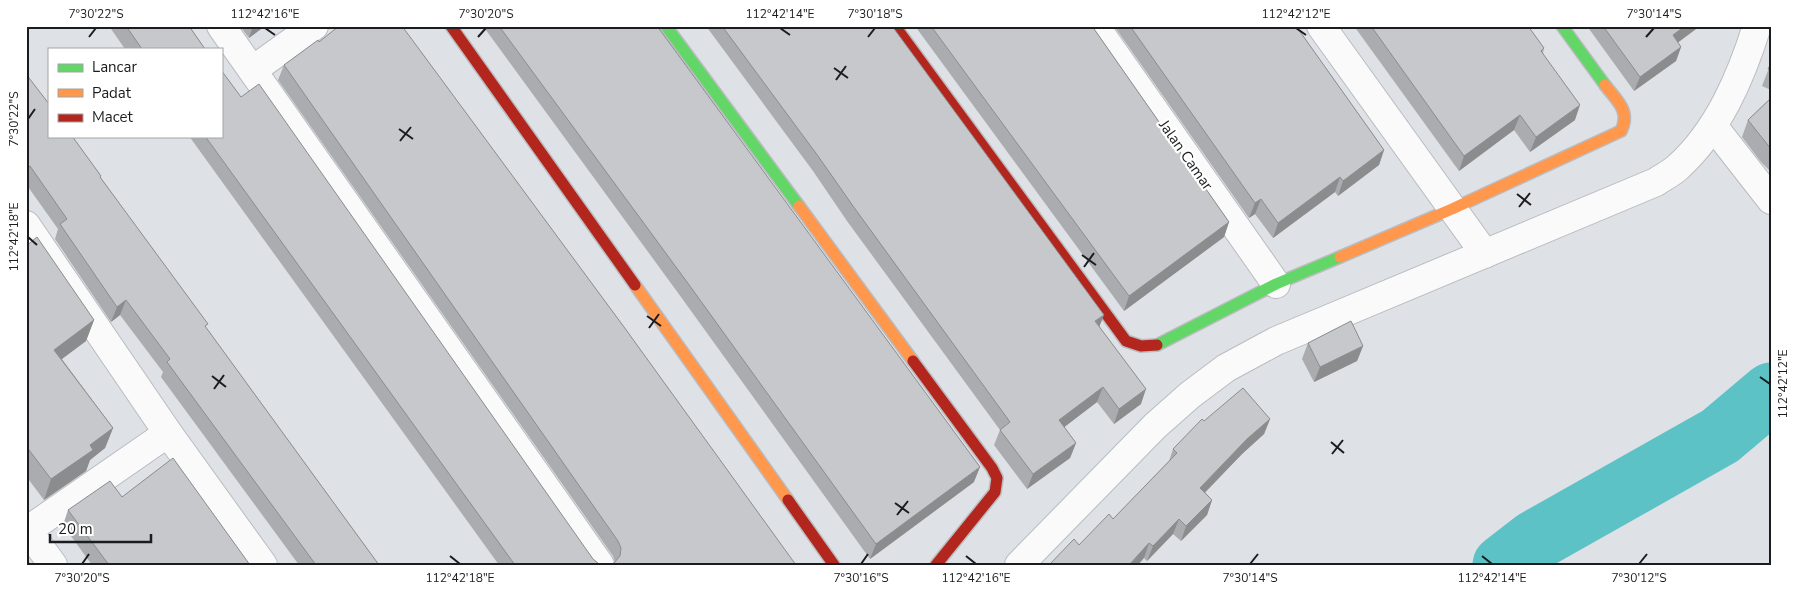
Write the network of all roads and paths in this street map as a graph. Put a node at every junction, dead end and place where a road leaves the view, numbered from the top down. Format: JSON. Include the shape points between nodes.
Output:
{"nodes":[{"id":1,"x":221,"y":26,"type":"edge"},
{"id":2,"x":314,"y":26,"type":"edge"},
{"id":3,"x":451,"y":26,"type":"edge"},
{"id":4,"x":666,"y":26,"type":"edge"},
{"id":5,"x":895,"y":26,"type":"edge"},
{"id":6,"x":1095,"y":26,"type":"edge"},
{"id":7,"x":1321,"y":26,"type":"edge"},
{"id":8,"x":1562,"y":26,"type":"edge"},
{"id":9,"x":1757,"y":26,"type":"edge"},
{"id":10,"x":253,"y":70,"type":"junction"},
{"id":11,"x":1714,"y":127,"type":"junction"},
{"id":12,"x":1771,"y":200,"type":"edge"},
{"id":13,"x":1452,"y":209,"type":"junction"},
{"id":14,"x":26,"y":225,"type":"edge"},
{"id":15,"x":1485,"y":254,"type":"junction"},
{"id":16,"x":1276,"y":284,"type":"junction"},
{"id":17,"x":168,"y":433,"type":"junction"},
{"id":18,"x":27,"y":529,"type":"edge"},
{"id":19,"x":53,"y":565,"type":"edge"},
{"id":20,"x":263,"y":565,"type":"edge"},
{"id":21,"x":600,"y":565,"type":"edge"},
{"id":22,"x":834,"y":565,"type":"edge"},
{"id":23,"x":936,"y":565,"type":"edge"},
{"id":24,"x":1019,"y":565,"type":"edge"}],
"edges":[{"from":1,"to":10,"type":"street"},
{"from":2,"to":10,"type":"street"},
{"from":3,"to":22,"type":"street"},
{"from":4,"to":23,"type":"street","via":[[992,468],[997,478],[996,492]]},
{"from":5,"to":16,"type":"street","via":[[1126,341],[1132,345],[1157,345]]},
{"from":6,"to":16,"type":"street","name":"Jalan Camar"},
{"from":7,"to":13,"type":"street"},
{"from":8,"to":13,"type":"street","via":[[1625,112],[1623,128],[1616,135]]},
{"from":9,"to":11,"type":"street"},
{"from":10,"to":21,"type":"street"},
{"from":11,"to":12,"type":"street"},
{"from":11,"to":15,"type":"street","via":[[1690,156],[1656,182]]},
{"from":13,"to":15,"type":"street"},
{"from":13,"to":16,"type":"street"},
{"from":14,"to":17,"type":"street"},
{"from":15,"to":24,"type":"street","via":[[1276,341],[1226,368],[1155,426]]},
{"from":17,"to":18,"type":"street"},
{"from":17,"to":20,"type":"street"},
{"from":18,"to":19,"type":"street"}]}
